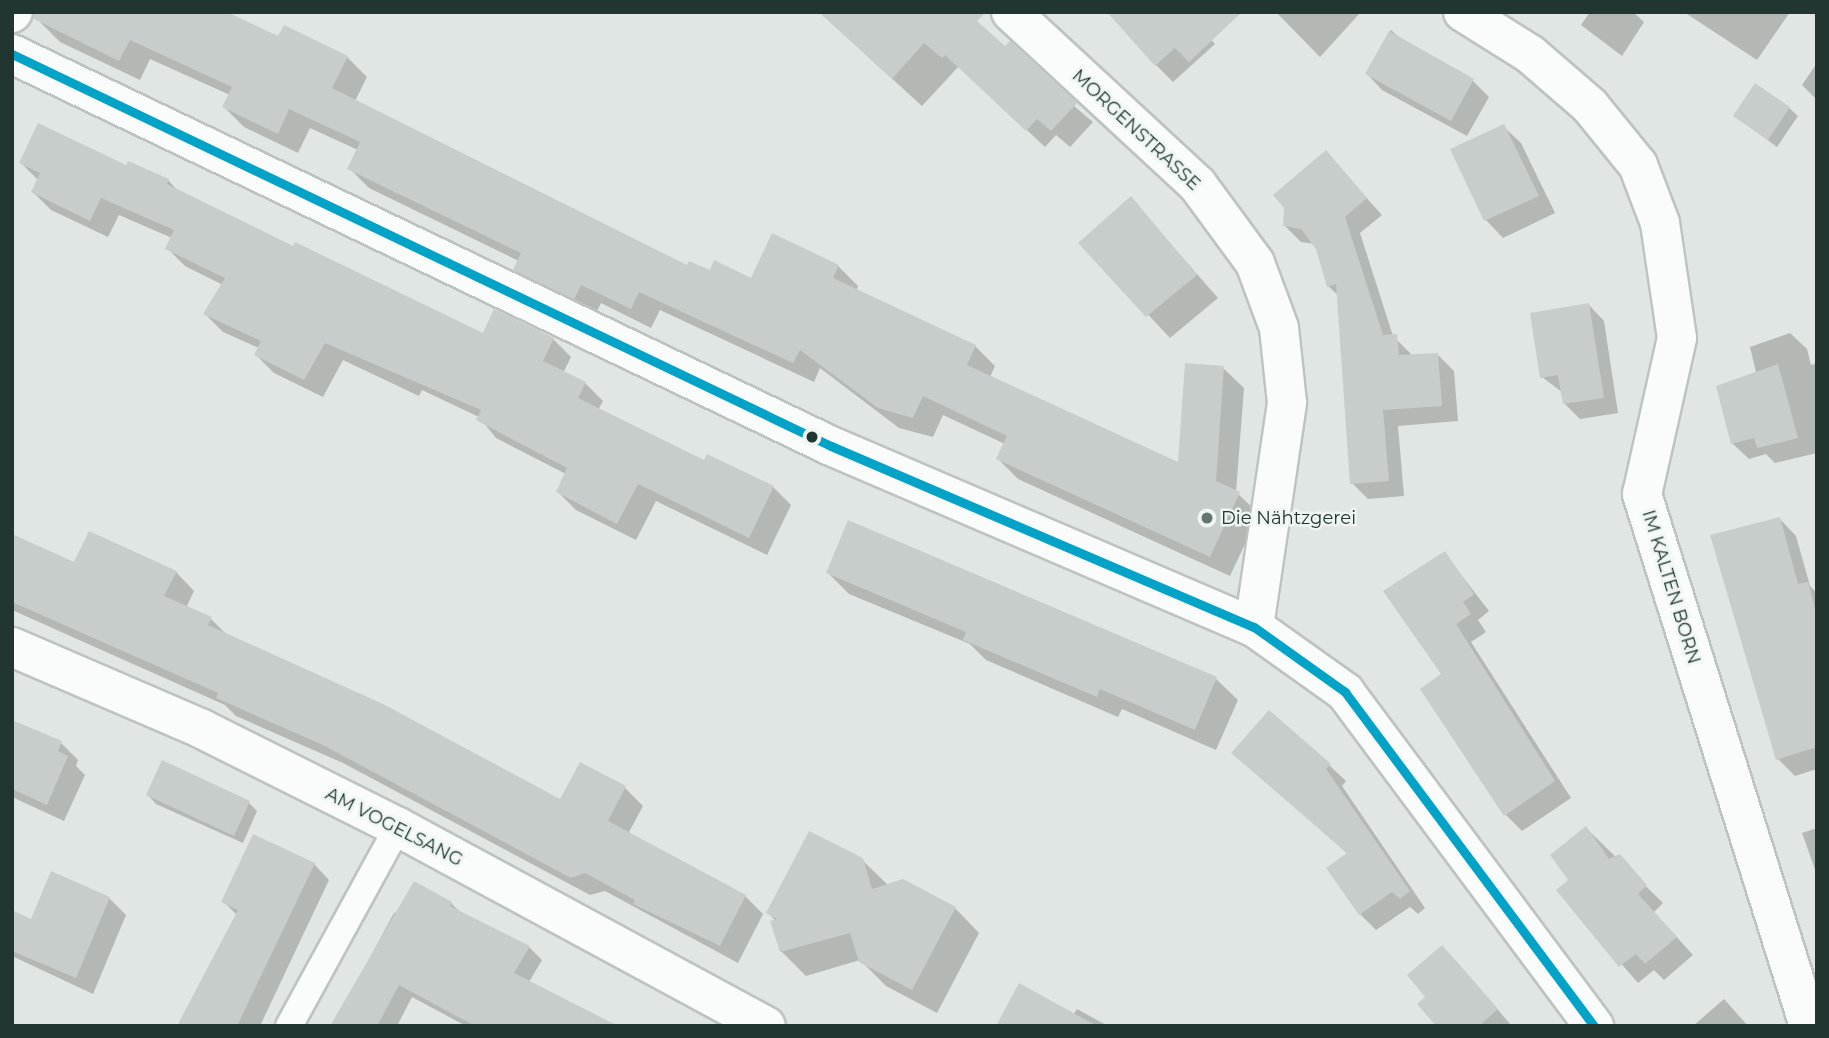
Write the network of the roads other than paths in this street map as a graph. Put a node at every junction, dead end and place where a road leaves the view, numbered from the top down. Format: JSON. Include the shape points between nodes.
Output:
{"nodes":[{"id":1,"x":1011,"y":12,"type":"edge"},
{"id":2,"x":1463,"y":12,"type":"edge"},
{"id":3,"x":12,"y":54,"type":"edge"},
{"id":4,"x":1254,"y":627,"type":"junction"},
{"id":5,"x":12,"y":647,"type":"edge"},
{"id":6,"x":398,"y":827,"type":"junction"},
{"id":7,"x":289,"y":1026,"type":"edge"},
{"id":8,"x":766,"y":1026,"type":"edge"},
{"id":9,"x":1594,"y":1026,"type":"edge"},
{"id":10,"x":1809,"y":1026,"type":"edge"}],
"edges":[{"from":1,"to":4,"type":"street","name":"MORGENSTRASSE","via":[[1197,184],[1255,264],[1279,328],[1287,403]]},
{"from":2,"to":10,"type":"street","name":"IM KALTEN BORN","via":[[1530,54],[1590,106],[1638,165],[1660,223],[1677,338],[1642,494]]},
{"from":3,"to":4,"type":"street","via":[[831,446]]},
{"from":4,"to":9,"type":"street","via":[[1345,692]]},
{"from":5,"to":6,"type":"street","name":"AM VOGELSANG","via":[[202,729]]},
{"from":6,"to":7,"type":"lane"},
{"from":6,"to":8,"type":"street","name":"AM VOGELSANG"}]}
